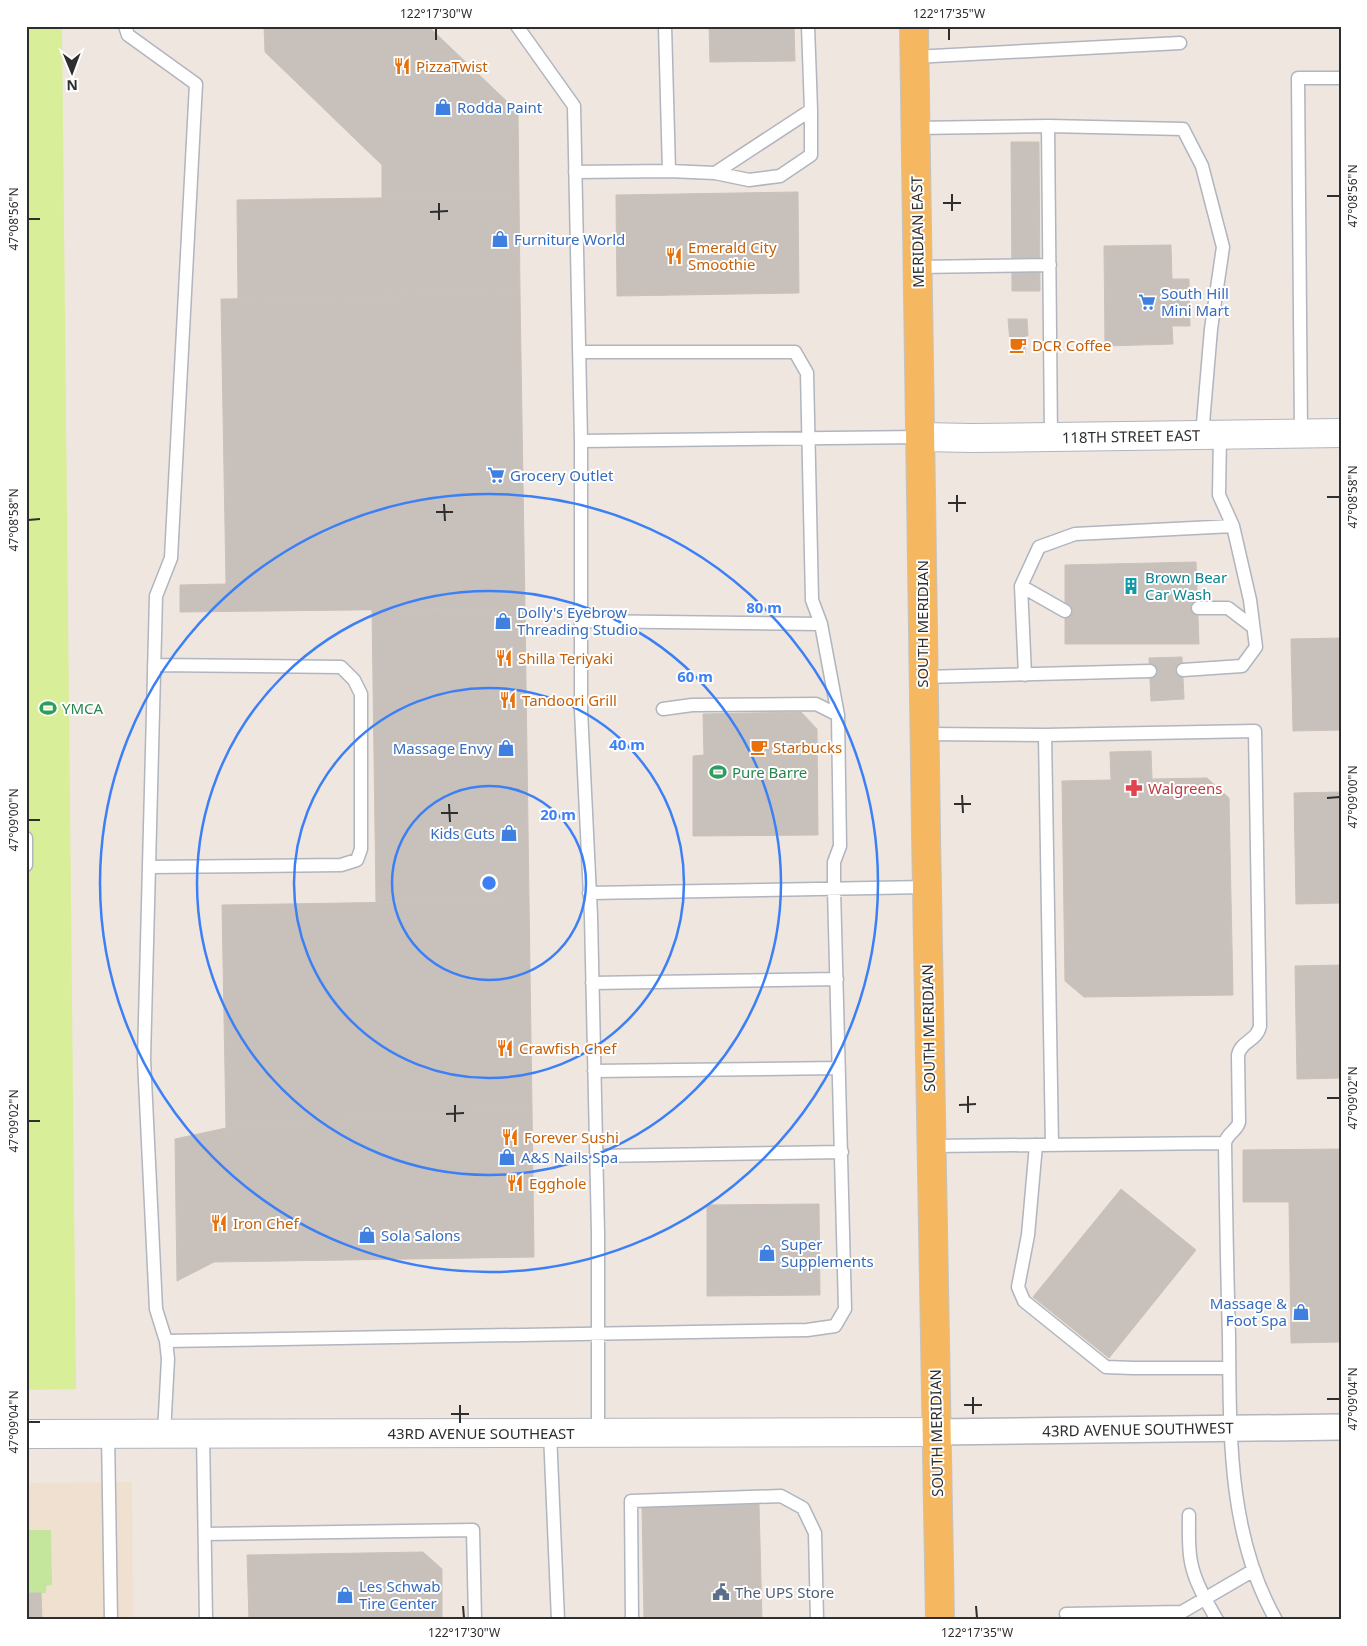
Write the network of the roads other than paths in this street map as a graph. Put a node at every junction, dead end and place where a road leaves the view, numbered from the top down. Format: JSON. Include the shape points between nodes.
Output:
{"nodes":[{"id":1,"x":125,"y":26,"type":"edge"},
{"id":2,"x":517,"y":26,"type":"edge"},
{"id":3,"x":665,"y":26,"type":"edge"},
{"id":4,"x":808,"y":26,"type":"edge"},
{"id":5,"x":914,"y":26,"type":"edge"},
{"id":6,"x":1180,"y":43,"type":"dead end"},
{"id":7,"x":914,"y":57,"type":"junction"},
{"id":8,"x":1341,"y":78,"type":"edge"},
{"id":9,"x":811,"y":110,"type":"junction"},
{"id":10,"x":1048,"y":126,"type":"junction"},
{"id":11,"x":915,"y":128,"type":"junction"},
{"id":12,"x":669,"y":171,"type":"junction"},
{"id":13,"x":575,"y":172,"type":"junction"},
{"id":14,"x":715,"y":173,"type":"junction"},
{"id":15,"x":1050,"y":266,"type":"junction"},
{"id":16,"x":918,"y":267,"type":"junction"},
{"id":17,"x":579,"y":352,"type":"junction"},
{"id":18,"x":1301,"y":433,"type":"junction"},
{"id":19,"x":1341,"y":433,"type":"edge"},
{"id":20,"x":1211,"y":435,"type":"junction"},
{"id":21,"x":921,"y":437,"type":"junction"},
{"id":22,"x":1052,"y":437,"type":"junction"},
{"id":23,"x":808,"y":438,"type":"junction"},
{"id":24,"x":581,"y":441,"type":"junction"},
{"id":25,"x":1233,"y":526,"type":"junction"},
{"id":26,"x":1021,"y":586,"type":"junction"},
{"id":27,"x":1198,"y":608,"type":"dead end"},
{"id":28,"x":1065,"y":610,"type":"dead end"},
{"id":29,"x":581,"y":621,"type":"junction"},
{"id":30,"x":821,"y":624,"type":"junction"},
{"id":31,"x":1253,"y":627,"type":"junction"},
{"id":32,"x":154,"y":665,"type":"junction"},
{"id":33,"x":1182,"y":670,"type":"dead end"},
{"id":34,"x":1150,"y":671,"type":"dead end"},
{"id":35,"x":1025,"y":675,"type":"junction"},
{"id":36,"x":923,"y":678,"type":"junction"},
{"id":37,"x":663,"y":709,"type":"dead end"},
{"id":38,"x":838,"y":715,"type":"junction"},
{"id":39,"x":923,"y":734,"type":"junction"},
{"id":40,"x":1045,"y":735,"type":"junction"},
{"id":41,"x":26,"y":838,"type":"edge"},
{"id":42,"x":26,"y":865,"type":"edge"},
{"id":43,"x":149,"y":867,"type":"junction"},
{"id":44,"x":926,"y":887,"type":"junction"},
{"id":45,"x":834,"y":889,"type":"junction"},
{"id":46,"x":588,"y":893,"type":"junction"},
{"id":47,"x":837,"y":979,"type":"junction"},
{"id":48,"x":592,"y":983,"type":"junction"},
{"id":49,"x":839,"y":1068,"type":"junction"},
{"id":50,"x":594,"y":1071,"type":"junction"},
{"id":51,"x":1225,"y":1143,"type":"junction"},
{"id":52,"x":1052,"y":1144,"type":"junction"},
{"id":53,"x":1036,"y":1145,"type":"junction"},
{"id":54,"x":931,"y":1146,"type":"junction"},
{"id":55,"x":842,"y":1152,"type":"junction"},
{"id":56,"x":596,"y":1156,"type":"junction"},
{"id":57,"x":598,"y":1334,"type":"junction"},
{"id":58,"x":166,"y":1341,"type":"junction"},
{"id":59,"x":1229,"y":1368,"type":"junction"},
{"id":60,"x":1341,"y":1427,"type":"edge"},
{"id":61,"x":1230,"y":1428,"type":"junction"},
{"id":62,"x":598,"y":1432,"type":"junction"},
{"id":63,"x":936,"y":1432,"type":"junction"},
{"id":64,"x":108,"y":1433,"type":"junction"},
{"id":65,"x":164,"y":1433,"type":"junction"},
{"id":66,"x":203,"y":1433,"type":"junction"},
{"id":67,"x":550,"y":1433,"type":"junction"},
{"id":68,"x":26,"y":1434,"type":"edge"},
{"id":69,"x":1189,"y":1515,"type":"dead end"},
{"id":70,"x":205,"y":1534,"type":"junction"},
{"id":71,"x":1254,"y":1570,"type":"junction"},
{"id":72,"x":1205,"y":1599,"type":"junction"},
{"id":73,"x":1066,"y":1614,"type":"dead end"},
{"id":74,"x":111,"y":1620,"type":"edge"},
{"id":75,"x":206,"y":1620,"type":"edge"},
{"id":76,"x":475,"y":1620,"type":"edge"},
{"id":77,"x":558,"y":1620,"type":"edge"},
{"id":78,"x":632,"y":1620,"type":"edge"},
{"id":79,"x":817,"y":1620,"type":"edge"},
{"id":80,"x":940,"y":1620,"type":"edge"},
{"id":81,"x":1218,"y":1620,"type":"edge"},
{"id":82,"x":1276,"y":1620,"type":"edge"}],
"edges":[{"from":1,"to":32,"type":"lane","via":[[128,35],[196,84],[171,558],[156,596]]},
{"from":2,"to":13,"type":"lane","via":[[574,106]]},
{"from":3,"to":12,"type":"lane"},
{"from":4,"to":9,"type":"lane"},
{"from":5,"to":7,"type":"main road","name":"MERIDIAN EAST"},
{"from":6,"to":7,"type":"lane"},
{"from":7,"to":11,"type":"main road","name":"MERIDIAN EAST"},
{"from":8,"to":18,"type":"lane","via":[[1298,78]]},
{"from":9,"to":14,"type":"lane"},
{"from":9,"to":14,"type":"lane","via":[[811,155],[780,176],[749,180]]},
{"from":10,"to":11,"type":"lane"},
{"from":10,"to":15,"type":"lane"},
{"from":10,"to":20,"type":"lane","via":[[1183,129],[1202,166],[1223,247],[1211,329]]},
{"from":11,"to":16,"type":"main road","name":"MERIDIAN EAST"},
{"from":12,"to":13,"type":"lane"},
{"from":12,"to":14,"type":"lane"},
{"from":13,"to":17,"type":"lane"},
{"from":15,"to":16,"type":"lane"},
{"from":15,"to":22,"type":"lane"},
{"from":16,"to":21,"type":"main road","name":"MERIDIAN EAST"},
{"from":17,"to":23,"type":"lane","via":[[795,352],[807,373]]},
{"from":17,"to":24,"type":"lane"},
{"from":18,"to":19,"type":"street","name":"118TH STREET EAST"},
{"from":18,"to":20,"type":"street","name":"118TH STREET EAST"},
{"from":20,"to":22,"type":"street","name":"118TH STREET EAST"},
{"from":20,"to":25,"type":"lane","via":[[1219,495]]},
{"from":21,"to":22,"type":"street","name":"118TH STREET EAST"},
{"from":21,"to":23,"type":"lane"},
{"from":21,"to":36,"type":"main road","name":"SOUTH MERIDIAN"},
{"from":23,"to":24,"type":"lane"},
{"from":23,"to":30,"type":"lane","via":[[812,600]]},
{"from":24,"to":29,"type":"lane"},
{"from":25,"to":26,"type":"lane","via":[[1074,534],[1039,547]]},
{"from":25,"to":31,"type":"lane"},
{"from":26,"to":28,"type":"lane"},
{"from":26,"to":35,"type":"lane"},
{"from":27,"to":31,"type":"lane","via":[[1228,608]]},
{"from":29,"to":30,"type":"lane"},
{"from":29,"to":46,"type":"lane"},
{"from":30,"to":38,"type":"lane"},
{"from":31,"to":33,"type":"lane","via":[[1256,647],[1242,666]]},
{"from":32,"to":43,"type":"lane"},
{"from":32,"to":43,"type":"lane","via":[[341,667],[354,680],[360,694],[361,849],[357,860],[341,865]]},
{"from":34,"to":35,"type":"lane"},
{"from":35,"to":36,"type":"lane"},
{"from":36,"to":39,"type":"main road","name":"SOUTH MERIDIAN"},
{"from":37,"to":38,"type":"lane","via":[[692,705],[816,704]]},
{"from":38,"to":45,"type":"lane","via":[[840,846],[834,862]]},
{"from":39,"to":40,"type":"lane"},
{"from":39,"to":44,"type":"main road","name":"SOUTH MERIDIAN"},
{"from":40,"to":51,"type":"lane","via":[[1255,731],[1260,1026],[1254,1038],[1239,1049],[1239,1122]]},
{"from":40,"to":52,"type":"lane"},
{"from":41,"to":42,"type":"lane"},
{"from":43,"to":58,"type":"lane","via":[[144,1059],[146,1123],[156,1309]]},
{"from":44,"to":45,"type":"lane"},
{"from":44,"to":54,"type":"main road","name":"SOUTH MERIDIAN"},
{"from":45,"to":46,"type":"lane"},
{"from":45,"to":47,"type":"lane"},
{"from":46,"to":48,"type":"lane"},
{"from":47,"to":48,"type":"lane"},
{"from":47,"to":49,"type":"lane"},
{"from":48,"to":50,"type":"lane"},
{"from":49,"to":50,"type":"lane"},
{"from":49,"to":55,"type":"lane"},
{"from":50,"to":56,"type":"lane"},
{"from":51,"to":52,"type":"lane"},
{"from":51,"to":59,"type":"lane"},
{"from":52,"to":53,"type":"lane"},
{"from":53,"to":54,"type":"lane"},
{"from":53,"to":59,"type":"lane","via":[[1028,1235],[1018,1287],[1024,1302],[1106,1367]]},
{"from":54,"to":63,"type":"main road","name":"SOUTH MERIDIAN"},
{"from":55,"to":56,"type":"lane"},
{"from":55,"to":57,"type":"lane","via":[[845,1309],[835,1326],[807,1330]]},
{"from":56,"to":57,"type":"lane"},
{"from":57,"to":58,"type":"lane"},
{"from":57,"to":62,"type":"lane"},
{"from":58,"to":65,"type":"lane"},
{"from":59,"to":61,"type":"lane"},
{"from":60,"to":61,"type":"street","name":"43RD AVENUE SOUTHWEST"},
{"from":61,"to":63,"type":"street","name":"43RD AVENUE SOUTHWEST"},
{"from":61,"to":71,"type":"lane","via":[[1241,1526]]},
{"from":62,"to":63,"type":"street","name":"43RD AVENUE SOUTHEAST"},
{"from":62,"to":67,"type":"street","name":"43RD AVENUE SOUTHEAST"},
{"from":63,"to":80,"type":"main road","name":"SOUTH MERIDIAN"},
{"from":64,"to":65,"type":"street","name":"43RD AVENUE SOUTHEAST"},
{"from":64,"to":68,"type":"street","name":"43RD AVENUE SOUTHEAST"},
{"from":64,"to":74,"type":"lane"},
{"from":65,"to":66,"type":"street","name":"43RD AVENUE SOUTHEAST"},
{"from":66,"to":67,"type":"street","name":"43RD AVENUE SOUTHEAST"},
{"from":66,"to":70,"type":"lane"},
{"from":67,"to":77,"type":"lane"},
{"from":69,"to":72,"type":"lane","via":[[1191,1562]]},
{"from":70,"to":75,"type":"lane"},
{"from":70,"to":76,"type":"lane","via":[[473,1530]]},
{"from":71,"to":72,"type":"lane"},
{"from":71,"to":82,"type":"lane"},
{"from":72,"to":73,"type":"lane","via":[[1182,1612]]},
{"from":72,"to":81,"type":"lane"},
{"from":78,"to":79,"type":"lane","via":[[631,1501],[781,1496],[803,1508],[815,1533]]}]}
